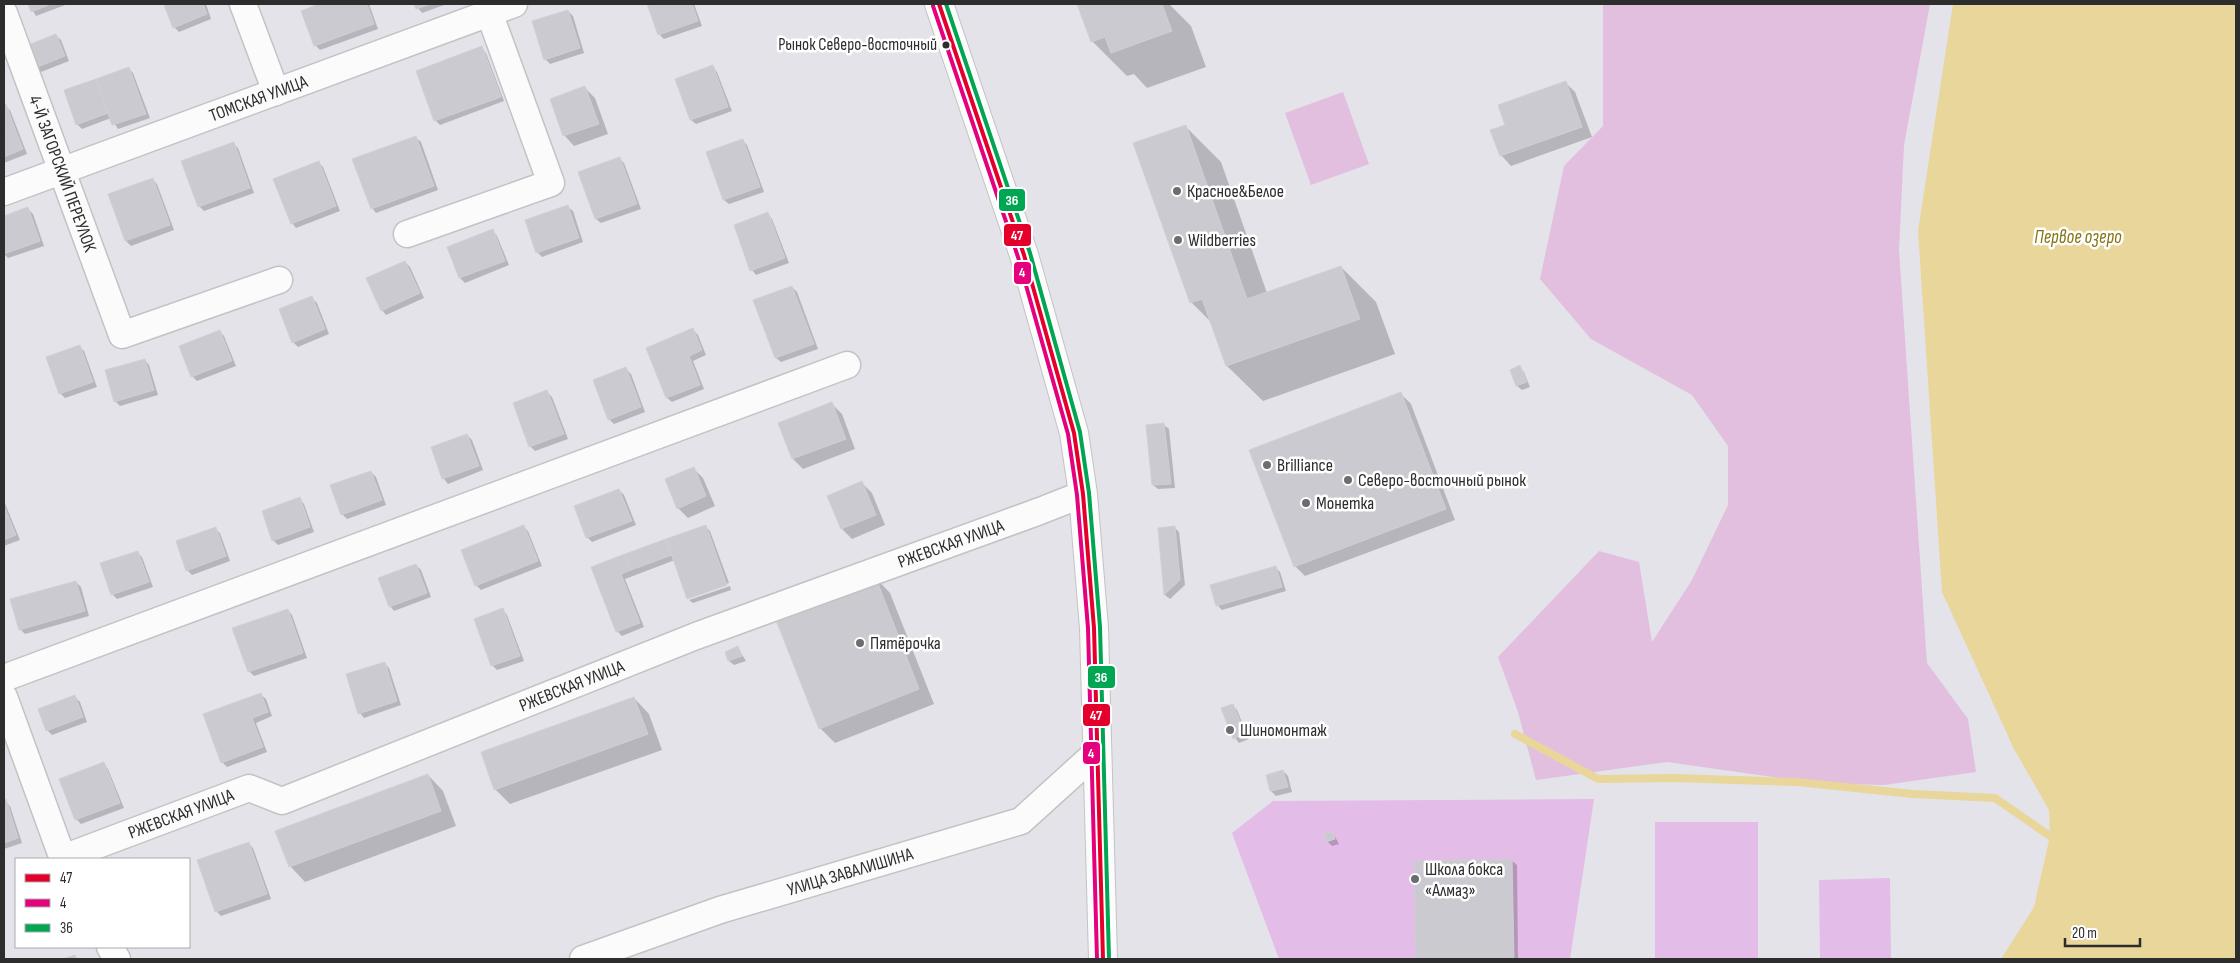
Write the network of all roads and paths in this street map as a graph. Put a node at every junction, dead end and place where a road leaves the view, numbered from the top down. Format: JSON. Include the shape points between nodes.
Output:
{"nodes":[{"id":1,"x":243,"y":4,"type":"edge"},
{"id":2,"x":514,"y":4,"type":"edge"},
{"id":3,"x":939,"y":4,"type":"edge"},
{"id":4,"x":488,"y":8,"type":"edge"},
{"id":5,"x":4,"y":13,"type":"edge"},
{"id":6,"x":276,"y":92,"type":"junction"},
{"id":7,"x":62,"y":171,"type":"junction"},
{"id":8,"x":4,"y":192,"type":"edge"},
{"id":9,"x":407,"y":234,"type":"dead end"},
{"id":10,"x":279,"y":280,"type":"dead end"},
{"id":11,"x":847,"y":365,"type":"dead end"},
{"id":12,"x":1083,"y":494,"type":"junction"},
{"id":13,"x":4,"y":678,"type":"edge"},
{"id":14,"x":4,"y":697,"type":"edge"},
{"id":15,"x":1097,"y":752,"type":"junction"},
{"id":16,"x":63,"y":858,"type":"edge"},
{"id":17,"x":111,"y":948,"type":"edge"},
{"id":18,"x":117,"y":959,"type":"edge"},
{"id":19,"x":583,"y":959,"type":"edge"},
{"id":20,"x":1103,"y":959,"type":"edge"}],
"edges":[{"from":1,"to":6,"type":"street"},
{"from":2,"to":4,"type":"street","name":"ТОМСКАЯ УЛИЦА"},
{"from":3,"to":12,"type":"main road","via":[[1024,255],[1067,408]]},
{"from":4,"to":6,"type":"street","name":"ТОМСКАЯ УЛИЦА"},
{"from":4,"to":9,"type":"street","via":[[552,183]]},
{"from":5,"to":7,"type":"street","name":"4-Й ЗАГОРСКИЙ ПЕРЕУЛОК"},
{"from":6,"to":7,"type":"street","name":"ТОМСКАЯ УЛИЦА"},
{"from":7,"to":8,"type":"street","name":"ТОМСКАЯ УЛИЦА"},
{"from":7,"to":10,"type":"street","name":"4-Й ЗАГОРСКИЙ ПЕРЕУЛОК","via":[[122,336]]},
{"from":11,"to":13,"type":"street"},
{"from":12,"to":15,"type":"main road","via":[[1094,628]]},
{"from":12,"to":16,"type":"street","name":"РЖЕВСКАЯ УЛИЦА","via":[[696,636],[282,801],[249,788]]},
{"from":14,"to":16,"type":"street"},
{"from":15,"to":19,"type":"street","name":"УЛИЦА ЗАВАЛИШИНА","via":[[1021,821],[720,910]]},
{"from":15,"to":20,"type":"main road"},
{"from":17,"to":18,"type":"street"}]}
